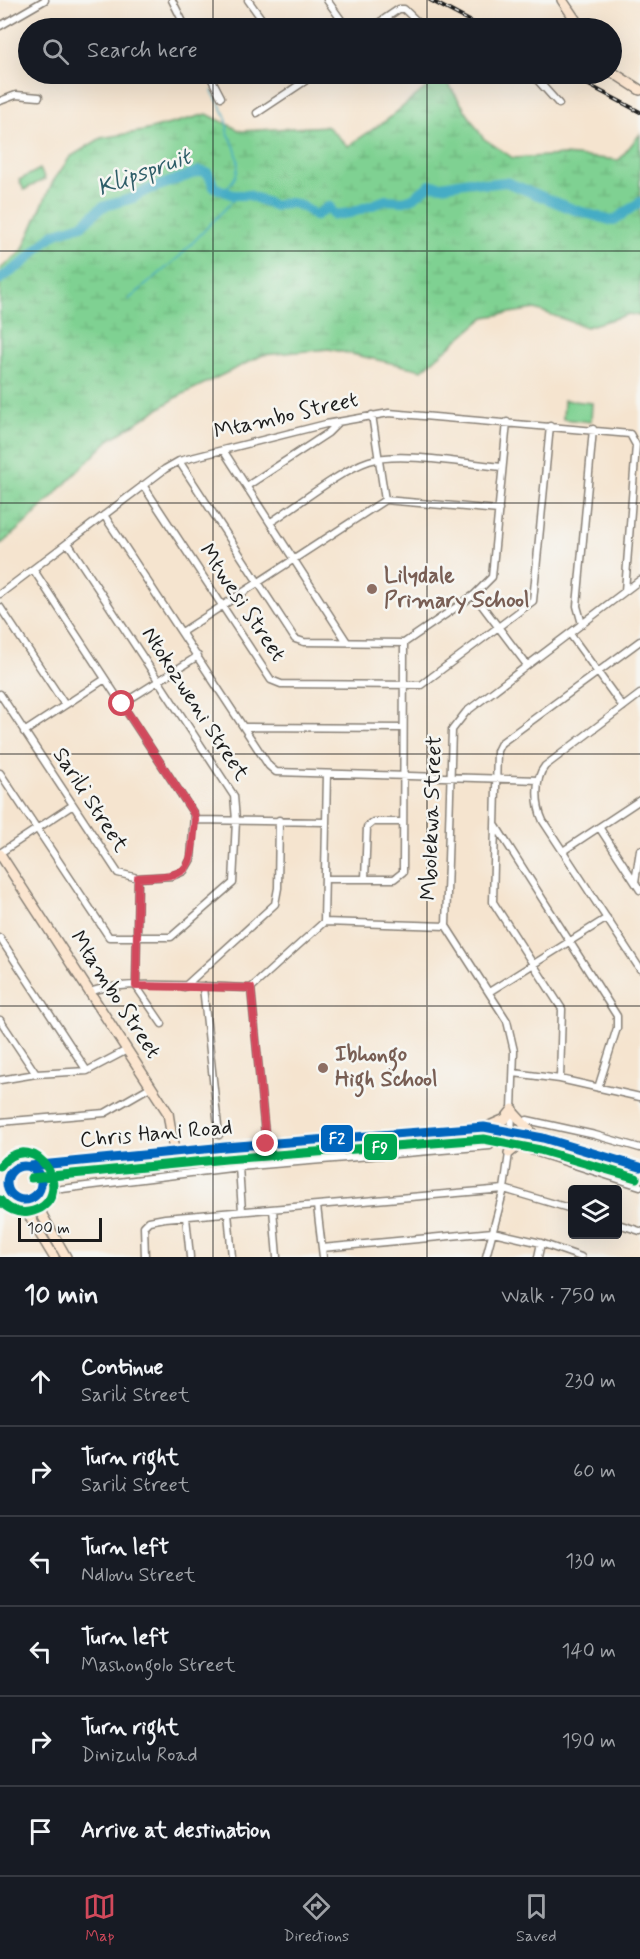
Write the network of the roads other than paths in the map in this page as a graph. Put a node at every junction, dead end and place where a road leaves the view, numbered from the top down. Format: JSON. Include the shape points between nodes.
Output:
{"nodes":[{"id":1,"x":45,"y":0,"type":"edge"},
{"id":2,"x":172,"y":0,"type":"edge"},
{"id":3,"x":248,"y":0,"type":"edge"},
{"id":4,"x":327,"y":0,"type":"edge"},
{"id":5,"x":562,"y":0,"type":"edge"},
{"id":6,"x":181,"y":18,"type":"edge"},
{"id":7,"x":261,"y":18,"type":"edge"},
{"id":8,"x":339,"y":18,"type":"edge"},
{"id":9,"x":386,"y":18,"type":"edge"},
{"id":10,"x":413,"y":18,"type":"edge"},
{"id":11,"x":574,"y":18,"type":"edge"},
{"id":12,"x":0,"y":26,"type":"edge"},
{"id":13,"x":622,"y":78,"type":"edge"},
{"id":14,"x":214,"y":84,"type":"edge"},
{"id":15,"x":300,"y":84,"type":"edge"},
{"id":16,"x":541,"y":84,"type":"edge"},
{"id":17,"x":640,"y":90,"type":"edge"},
{"id":18,"x":39,"y":97,"type":"dead end"},
{"id":19,"x":221,"y":97,"type":"dead end"},
{"id":20,"x":0,"y":100,"type":"edge"},
{"id":21,"x":559,"y":104,"type":"dead end"},
{"id":22,"x":257,"y":113,"type":"dead end"},
{"id":23,"x":372,"y":416,"type":"junction"},
{"id":24,"x":507,"y":422,"type":"junction"},
{"id":25,"x":339,"y":423,"type":"junction"},
{"id":26,"x":550,"y":426,"type":"junction"},
{"id":27,"x":594,"y":429,"type":"junction"},
{"id":28,"x":223,"y":450,"type":"junction"},
{"id":29,"x":378,"y":459,"type":"junction"},
{"id":30,"x":179,"y":461,"type":"junction"},
{"id":31,"x":502,"y":467,"type":"junction"},
{"id":32,"x":143,"y":486,"type":"junction"},
{"id":33,"x":247,"y":486,"type":"junction"},
{"id":34,"x":385,"y":500,"type":"junction"},
{"id":35,"x":499,"y":510,"type":"junction"},
{"id":36,"x":104,"y":515,"type":"junction"},
{"id":37,"x":271,"y":522,"type":"junction"},
{"id":38,"x":68,"y":543,"type":"junction"},
{"id":39,"x":295,"y":559,"type":"junction"},
{"id":40,"x":33,"y":569,"type":"junction"},
{"id":41,"x":640,"y":580,"type":"edge"},
{"id":42,"x":257,"y":582,"type":"junction"},
{"id":43,"x":625,"y":591,"type":"junction"},
{"id":44,"x":0,"y":594,"type":"edge"},
{"id":45,"x":474,"y":595,"type":"junction"},
{"id":46,"x":222,"y":606,"type":"junction"},
{"id":47,"x":0,"y":607,"type":"edge"},
{"id":48,"x":582,"y":624,"type":"junction"},
{"id":49,"x":500,"y":628,"type":"junction"},
{"id":50,"x":182,"y":632,"type":"junction"},
{"id":51,"x":570,"y":634,"type":"junction"},
{"id":52,"x":640,"y":641,"type":"edge"},
{"id":53,"x":347,"y":642,"type":"junction"},
{"id":54,"x":404,"y":643,"type":"junction"},
{"id":55,"x":198,"y":656,"type":"junction"},
{"id":56,"x":527,"y":665,"type":"junction"},
{"id":57,"x":598,"y":673,"type":"junction"},
{"id":58,"x":105,"y":679,"type":"junction"},
{"id":59,"x":158,"y":681,"type":"junction"},
{"id":60,"x":403,"y":686,"type":"junction"},
{"id":61,"x":0,"y":694,"type":"edge"},
{"id":62,"x":640,"y":694,"type":"edge"},
{"id":63,"x":122,"y":704,"type":"junction"},
{"id":64,"x":64,"y":705,"type":"junction"},
{"id":65,"x":623,"y":707,"type":"junction"},
{"id":66,"x":244,"y":727,"type":"junction"},
{"id":67,"x":403,"y":728,"type":"junction"},
{"id":68,"x":24,"y":732,"type":"junction"},
{"id":69,"x":0,"y":773,"type":"edge"},
{"id":70,"x":327,"y":774,"type":"junction"},
{"id":71,"x":402,"y":776,"type":"junction"},
{"id":72,"x":449,"y":777,"type":"junction"},
{"id":73,"x":496,"y":779,"type":"junction"},
{"id":74,"x":538,"y":780,"type":"junction"},
{"id":75,"x":640,"y":800,"type":"edge"},
{"id":76,"x":73,"y":806,"type":"junction"},
{"id":77,"x":195,"y":820,"type":"junction"},
{"id":78,"x":236,"y":820,"type":"junction"},
{"id":79,"x":279,"y":820,"type":"junction"},
{"id":80,"x":326,"y":822,"type":"junction"},
{"id":81,"x":402,"y":822,"type":"junction"},
{"id":82,"x":496,"y":826,"type":"junction"},
{"id":83,"x":599,"y":827,"type":"junction"},
{"id":84,"x":37,"y":829,"type":"junction"},
{"id":85,"x":640,"y":850,"type":"edge"},
{"id":86,"x":563,"y":851,"type":"junction"},
{"id":87,"x":0,"y":853,"type":"edge"},
{"id":88,"x":138,"y":878,"type":"junction"},
{"id":89,"x":325,"y":879,"type":"junction"},
{"id":90,"x":365,"y":879,"type":"junction"},
{"id":91,"x":635,"y":882,"type":"junction"},
{"id":92,"x":640,"y":890,"type":"edge"},
{"id":93,"x":607,"y":918,"type":"junction"},
{"id":94,"x":324,"y":922,"type":"junction"},
{"id":95,"x":446,"y":926,"type":"junction"},
{"id":96,"x":138,"y":937,"type":"junction"},
{"id":97,"x":0,"y":938,"type":"edge"},
{"id":98,"x":570,"y":940,"type":"junction"},
{"id":99,"x":533,"y":964,"type":"junction"},
{"id":100,"x":640,"y":969,"type":"edge"},
{"id":101,"x":136,"y":986,"type":"junction"},
{"id":102,"x":184,"y":987,"type":"junction"},
{"id":103,"x":203,"y":987,"type":"junction"},
{"id":104,"x":251,"y":988,"type":"junction"},
{"id":105,"x":90,"y":992,"type":"junction"},
{"id":106,"x":489,"y":992,"type":"junction"},
{"id":107,"x":0,"y":1020,"type":"edge"},
{"id":108,"x":162,"y":1024,"type":"dead end"},
{"id":109,"x":127,"y":1050,"type":"junction"},
{"id":110,"x":87,"y":1071,"type":"junction"},
{"id":111,"x":514,"y":1073,"type":"junction"},
{"id":112,"x":36,"y":1074,"type":"junction"},
{"id":113,"x":560,"y":1079,"type":"junction"},
{"id":114,"x":0,"y":1080,"type":"edge"},
{"id":115,"x":150,"y":1087,"type":"junction"},
{"id":116,"x":598,"y":1088,"type":"junction"},
{"id":117,"x":640,"y":1097,"type":"edge"},
{"id":118,"x":513,"y":1111,"type":"junction"},
{"id":119,"x":0,"y":1116,"type":"edge"},
{"id":120,"x":527,"y":1120,"type":"dead end"},
{"id":121,"x":0,"y":1122,"type":"edge"},
{"id":122,"x":484,"y":1127,"type":"junction"},
{"id":123,"x":511,"y":1134,"type":"junction"},
{"id":124,"x":219,"y":1136,"type":"dead end"},
{"id":125,"x":493,"y":1136,"type":"junction"},
{"id":126,"x":533,"y":1143,"type":"junction"},
{"id":127,"x":266,"y":1144,"type":"junction"},
{"id":128,"x":490,"y":1146,"type":"dead end"},
{"id":129,"x":640,"y":1148,"type":"edge"},
{"id":130,"x":174,"y":1153,"type":"junction"},
{"id":131,"x":508,"y":1154,"type":"junction"},
{"id":132,"x":267,"y":1155,"type":"junction"},
{"id":133,"x":30,"y":1166,"type":"junction"},
{"id":134,"x":176,"y":1166,"type":"junction"},
{"id":135,"x":239,"y":1167,"type":"junction"},
{"id":136,"x":640,"y":1167,"type":"edge"},
{"id":137,"x":6,"y":1170,"type":"edge"},
{"id":138,"x":640,"y":1176,"type":"edge"},
{"id":139,"x":640,"y":1186,"type":"edge"},
{"id":140,"x":3,"y":1187,"type":"edge"},
{"id":141,"x":40,"y":1188,"type":"junction"},
{"id":142,"x":62,"y":1188,"type":"dead end"},
{"id":143,"x":504,"y":1189,"type":"junction"},
{"id":144,"x":19,"y":1199,"type":"junction"},
{"id":145,"x":317,"y":1206,"type":"junction"},
{"id":146,"x":568,"y":1208,"type":"edge"},
{"id":147,"x":273,"y":1209,"type":"junction"},
{"id":148,"x":242,"y":1211,"type":"junction"},
{"id":149,"x":228,"y":1213,"type":"junction"},
{"id":150,"x":186,"y":1217,"type":"junction"},
{"id":151,"x":622,"y":1225,"type":"edge"},
{"id":152,"x":493,"y":1232,"type":"junction"},
{"id":153,"x":640,"y":1232,"type":"edge"},
{"id":154,"x":541,"y":1243,"type":"junction"},
{"id":155,"x":322,"y":1248,"type":"junction"},
{"id":156,"x":54,"y":1257,"type":"edge"},
{"id":157,"x":66,"y":1257,"type":"edge"},
{"id":158,"x":145,"y":1257,"type":"edge"},
{"id":159,"x":190,"y":1257,"type":"edge"},
{"id":160,"x":232,"y":1257,"type":"edge"},
{"id":161,"x":277,"y":1257,"type":"edge"},
{"id":162,"x":323,"y":1257,"type":"edge"},
{"id":163,"x":486,"y":1257,"type":"edge"},
{"id":164,"x":538,"y":1257,"type":"edge"},
{"id":165,"x":581,"y":1257,"type":"edge"}],
"edges":[{"from":1,"to":12,"type":"street"},
{"from":2,"to":6,"type":"street"},
{"from":3,"to":7,"type":"street"},
{"from":4,"to":8,"type":"street"},
{"from":5,"to":11,"type":"main road"},
{"from":9,"to":10,"type":"street","via":[[404,9]]},
{"from":13,"to":17,"type":"main road"},
{"from":14,"to":19,"type":"street"},
{"from":15,"to":22,"type":"street"},
{"from":16,"to":21,"type":"street"},
{"from":18,"to":20,"type":"street","via":[[16,95]]},
{"from":23,"to":24,"type":"street","name":"Mtambo Street","via":[[407,414]]},
{"from":23,"to":25,"type":"street","name":"Mtambo Street"},
{"from":23,"to":29,"type":"street"},
{"from":24,"to":26,"type":"street","name":"Mtambo Street"},
{"from":24,"to":31,"type":"street"},
{"from":25,"to":28,"type":"street","name":"Mtambo Street"},
{"from":25,"to":33,"type":"street"},
{"from":26,"to":27,"type":"street","name":"Mtambo Street"},
{"from":26,"to":49,"type":"street","name":"Mtwesi Street","via":[[535,598]]},
{"from":27,"to":43,"type":"street","name":"Mtambo Street","via":[[625,432],[636,445]]},
{"from":27,"to":48,"type":"street","via":[[577,606]]},
{"from":28,"to":30,"type":"street","name":"Mtambo Street"},
{"from":28,"to":33,"type":"street"},
{"from":29,"to":31,"type":"street"},
{"from":29,"to":34,"type":"street"},
{"from":29,"to":37,"type":"street","via":[[351,470]]},
{"from":30,"to":32,"type":"street","name":"Mtambo Street"},
{"from":30,"to":42,"type":"street"},
{"from":31,"to":35,"type":"street"},
{"from":32,"to":36,"type":"street","name":"Mtambo Street"},
{"from":32,"to":46,"type":"street","name":"Mtwesi Street"},
{"from":33,"to":37,"type":"street"},
{"from":34,"to":35,"type":"street"},
{"from":34,"to":39,"type":"street"},
{"from":35,"to":45,"type":"street","via":[[494,572]]},
{"from":36,"to":38,"type":"street","name":"Mtambo Street"},
{"from":36,"to":50,"type":"street"},
{"from":37,"to":39,"type":"street"},
{"from":38,"to":40,"type":"street","name":"Mtambo Street"},
{"from":38,"to":59,"type":"street","name":"Ntokozweni Street"},
{"from":39,"to":42,"type":"street"},
{"from":39,"to":53,"type":"street"},
{"from":40,"to":44,"type":"street","name":"Mtambo Street"},
{"from":40,"to":58,"type":"street"},
{"from":41,"to":43,"type":"street","name":"Mbolekwa Street"},
{"from":42,"to":46,"type":"street"},
{"from":42,"to":53,"type":"street","via":[[295,639]]},
{"from":43,"to":48,"type":"street","name":"Mbolekwa Street"},
{"from":45,"to":49,"type":"street"},
{"from":45,"to":54,"type":"street"},
{"from":46,"to":50,"type":"street"},
{"from":46,"to":60,"type":"street","name":"Mtwesi Street","via":[[275,683]]},
{"from":47,"to":64,"type":"street"},
{"from":48,"to":51,"type":"street","name":"Mbolekwa Street"},
{"from":49,"to":56,"type":"street"},
{"from":49,"to":60,"type":"street","name":"Mtwesi Street","via":[[426,683]]},
{"from":50,"to":55,"type":"street"},
{"from":51,"to":56,"type":"street","name":"Mbolekwa Street"},
{"from":51,"to":57,"type":"street"},
{"from":52,"to":57,"type":"street"},
{"from":53,"to":54,"type":"street"},
{"from":54,"to":60,"type":"street"},
{"from":55,"to":59,"type":"street"},
{"from":55,"to":66,"type":"street"},
{"from":56,"to":72,"type":"street","name":"Mbolekwa Street","via":[[454,724]]},
{"from":57,"to":65,"type":"street"},
{"from":57,"to":73,"type":"street","via":[[501,742]]},
{"from":58,"to":63,"type":"street"},
{"from":58,"to":64,"type":"street"},
{"from":59,"to":63,"type":"street"},
{"from":59,"to":78,"type":"street","name":"Ntokozweni Street","via":[[231,791]]},
{"from":60,"to":67,"type":"street"},
{"from":61,"to":68,"type":"street","name":"Sarili Street"},
{"from":62,"to":65,"type":"street"},
{"from":63,"to":77,"type":"street"},
{"from":64,"to":68,"type":"street"},
{"from":65,"to":74,"type":"street","via":[[545,766]]},
{"from":66,"to":67,"type":"street"},
{"from":66,"to":70,"type":"street","via":[[276,772]]},
{"from":67,"to":71,"type":"street"},
{"from":68,"to":76,"type":"street","name":"Sarili Street"},
{"from":69,"to":84,"type":"street","name":"Ntokozweni Street"},
{"from":70,"to":71,"type":"street"},
{"from":70,"to":80,"type":"street"},
{"from":71,"to":72,"type":"street"},
{"from":71,"to":81,"type":"street"},
{"from":72,"to":73,"type":"street"},
{"from":72,"to":95,"type":"street","name":"Mbolekwa Street"},
{"from":73,"to":74,"type":"street"},
{"from":73,"to":82,"type":"street"},
{"from":74,"to":86,"type":"street","via":[[540,814]]},
{"from":75,"to":83,"type":"street"},
{"from":76,"to":84,"type":"street"},
{"from":76,"to":88,"type":"street","name":"Sarili Street","via":[[114,869]]},
{"from":77,"to":78,"type":"street"},
{"from":77,"to":88,"type":"street","name":"Sarili Street","via":[[191,859],[184,871],[172,876]]},
{"from":78,"to":79,"type":"street"},
{"from":78,"to":96,"type":"street","name":"Ntokozweni Street","via":[[235,880],[231,887],[174,936]]},
{"from":79,"to":80,"type":"street"},
{"from":79,"to":102,"type":"street","via":[[275,904]]},
{"from":80,"to":89,"type":"street"},
{"from":81,"to":90,"type":"street","via":[[373,822],[367,827]]},
{"from":81,"to":90,"type":"street","via":[[403,872],[394,879]]},
{"from":82,"to":98,"type":"street"},
{"from":82,"to":99,"type":"street","via":[[493,902]]},
{"from":83,"to":86,"type":"street"},
{"from":83,"to":91,"type":"street"},
{"from":84,"to":87,"type":"street"},
{"from":84,"to":96,"type":"street","name":"Ntokozweni Street","via":[[106,935]]},
{"from":85,"to":91,"type":"street"},
{"from":86,"to":93,"type":"street"},
{"from":87,"to":105,"type":"main road","name":"Mtambo Street"},
{"from":88,"to":96,"type":"street"},
{"from":89,"to":90,"type":"street"},
{"from":89,"to":94,"type":"street"},
{"from":91,"to":92,"type":"street"},
{"from":93,"to":98,"type":"street"},
{"from":93,"to":100,"type":"street"},
{"from":94,"to":95,"type":"street"},
{"from":94,"to":104,"type":"street"},
{"from":95,"to":106,"type":"street","name":"Mbolekwa Street"},
{"from":96,"to":101,"type":"street"},
{"from":97,"to":110,"type":"street"},
{"from":98,"to":99,"type":"street"},
{"from":98,"to":116,"type":"street","via":[[618,1020]]},
{"from":99,"to":106,"type":"street"},
{"from":99,"to":113,"type":"street","via":[[562,1010]]},
{"from":101,"to":102,"type":"street"},
{"from":101,"to":105,"type":"street"},
{"from":101,"to":108,"type":"street"},
{"from":102,"to":103,"type":"street"},
{"from":103,"to":104,"type":"street"},
{"from":103,"to":124,"type":"street"},
{"from":104,"to":127,"type":"street"},
{"from":105,"to":109,"type":"main road","name":"Mtambo Street"},
{"from":106,"to":111,"type":"street","name":"Mbolekwa Street","via":[[511,1033]]},
{"from":107,"to":112,"type":"street"},
{"from":109,"to":110,"type":"street"},
{"from":109,"to":115,"type":"main road","name":"Mtambo Street"},
{"from":110,"to":112,"type":"street"},
{"from":111,"to":113,"type":"street"},
{"from":111,"to":118,"type":"street","name":"Mbolekwa Street"},
{"from":112,"to":114,"type":"street"},
{"from":113,"to":116,"type":"street"},
{"from":115,"to":121,"type":"street","via":[[105,1113]]},
{"from":115,"to":130,"type":"main road","name":"Mtambo Street","via":[[171,1121]]},
{"from":116,"to":117,"type":"street"},
{"from":118,"to":122,"type":"main road","via":[[500,1123]]},
{"from":118,"to":123,"type":"street","name":"Mbolekwa Street"},
{"from":118,"to":126,"type":"main road"},
{"from":119,"to":121,"type":"street"},
{"from":120,"to":129,"type":"street"},
{"from":122,"to":123,"type":"main road","name":"Chris Hani Road"},
{"from":122,"to":127,"type":"main road","name":"Chris Hani Road"},
{"from":123,"to":125,"type":"main road","name":"Chris Hani Road"},
{"from":123,"to":126,"type":"main road","name":"Chris Hani Road"},
{"from":123,"to":131,"type":"street","name":"Mbolekwa Street"},
{"from":125,"to":131,"type":"main road"},
{"from":125,"to":132,"type":"main road","name":"Chris Hani Road"},
{"from":126,"to":131,"type":"main road","via":[[519,1145]]},
{"from":126,"to":136,"type":"main road","name":"Chris Hani Road"},
{"from":126,"to":138,"type":"main road","name":"Chris Hani Road"},
{"from":126,"to":139,"type":"street"},
{"from":127,"to":130,"type":"main road","name":"Chris Hani Road"},
{"from":127,"to":132,"type":"street"},
{"from":128,"to":135,"type":"street","name":"Chris Hani Road"},
{"from":130,"to":133,"type":"main road","name":"Chris Hani Road"},
{"from":130,"to":134,"type":"main road","name":"Mtambo Street"},
{"from":131,"to":143,"type":"street","name":"Mbolekwa Street"},
{"from":132,"to":134,"type":"main road","name":"Chris Hani Road"},
{"from":133,"to":137,"type":"main road"},
{"from":133,"to":141,"type":"main road","via":[[38,1173]]},
{"from":134,"to":141,"type":"main road","name":"Chris Hani Road","via":[[57,1176]]},
{"from":135,"to":142,"type":"street","name":"Chris Hani Road"},
{"from":135,"to":148,"type":"street"},
{"from":137,"to":140,"type":"main road"},
{"from":140,"to":144,"type":"main road"},
{"from":141,"to":144,"type":"main road","via":[[30,1199]]},
{"from":141,"to":157,"type":"main road","via":[[42,1215]]},
{"from":143,"to":145,"type":"street"},
{"from":143,"to":146,"type":"street"},
{"from":143,"to":152,"type":"street","name":"Mbolekwa Street"},
{"from":144,"to":156,"type":"main road"},
{"from":145,"to":147,"type":"street"},
{"from":145,"to":155,"type":"street"},
{"from":147,"to":148,"type":"street"},
{"from":147,"to":161,"type":"street"},
{"from":148,"to":149,"type":"street"},
{"from":149,"to":150,"type":"street"},
{"from":149,"to":160,"type":"street"},
{"from":150,"to":158,"type":"street","via":[[146,1222]]},
{"from":150,"to":159,"type":"street"},
{"from":151,"to":153,"type":"street"},
{"from":152,"to":154,"type":"street"},
{"from":152,"to":155,"type":"street"},
{"from":152,"to":163,"type":"street","name":"Mbolekwa Street"},
{"from":154,"to":164,"type":"street"},
{"from":154,"to":165,"type":"street"},
{"from":155,"to":162,"type":"street"}]}
